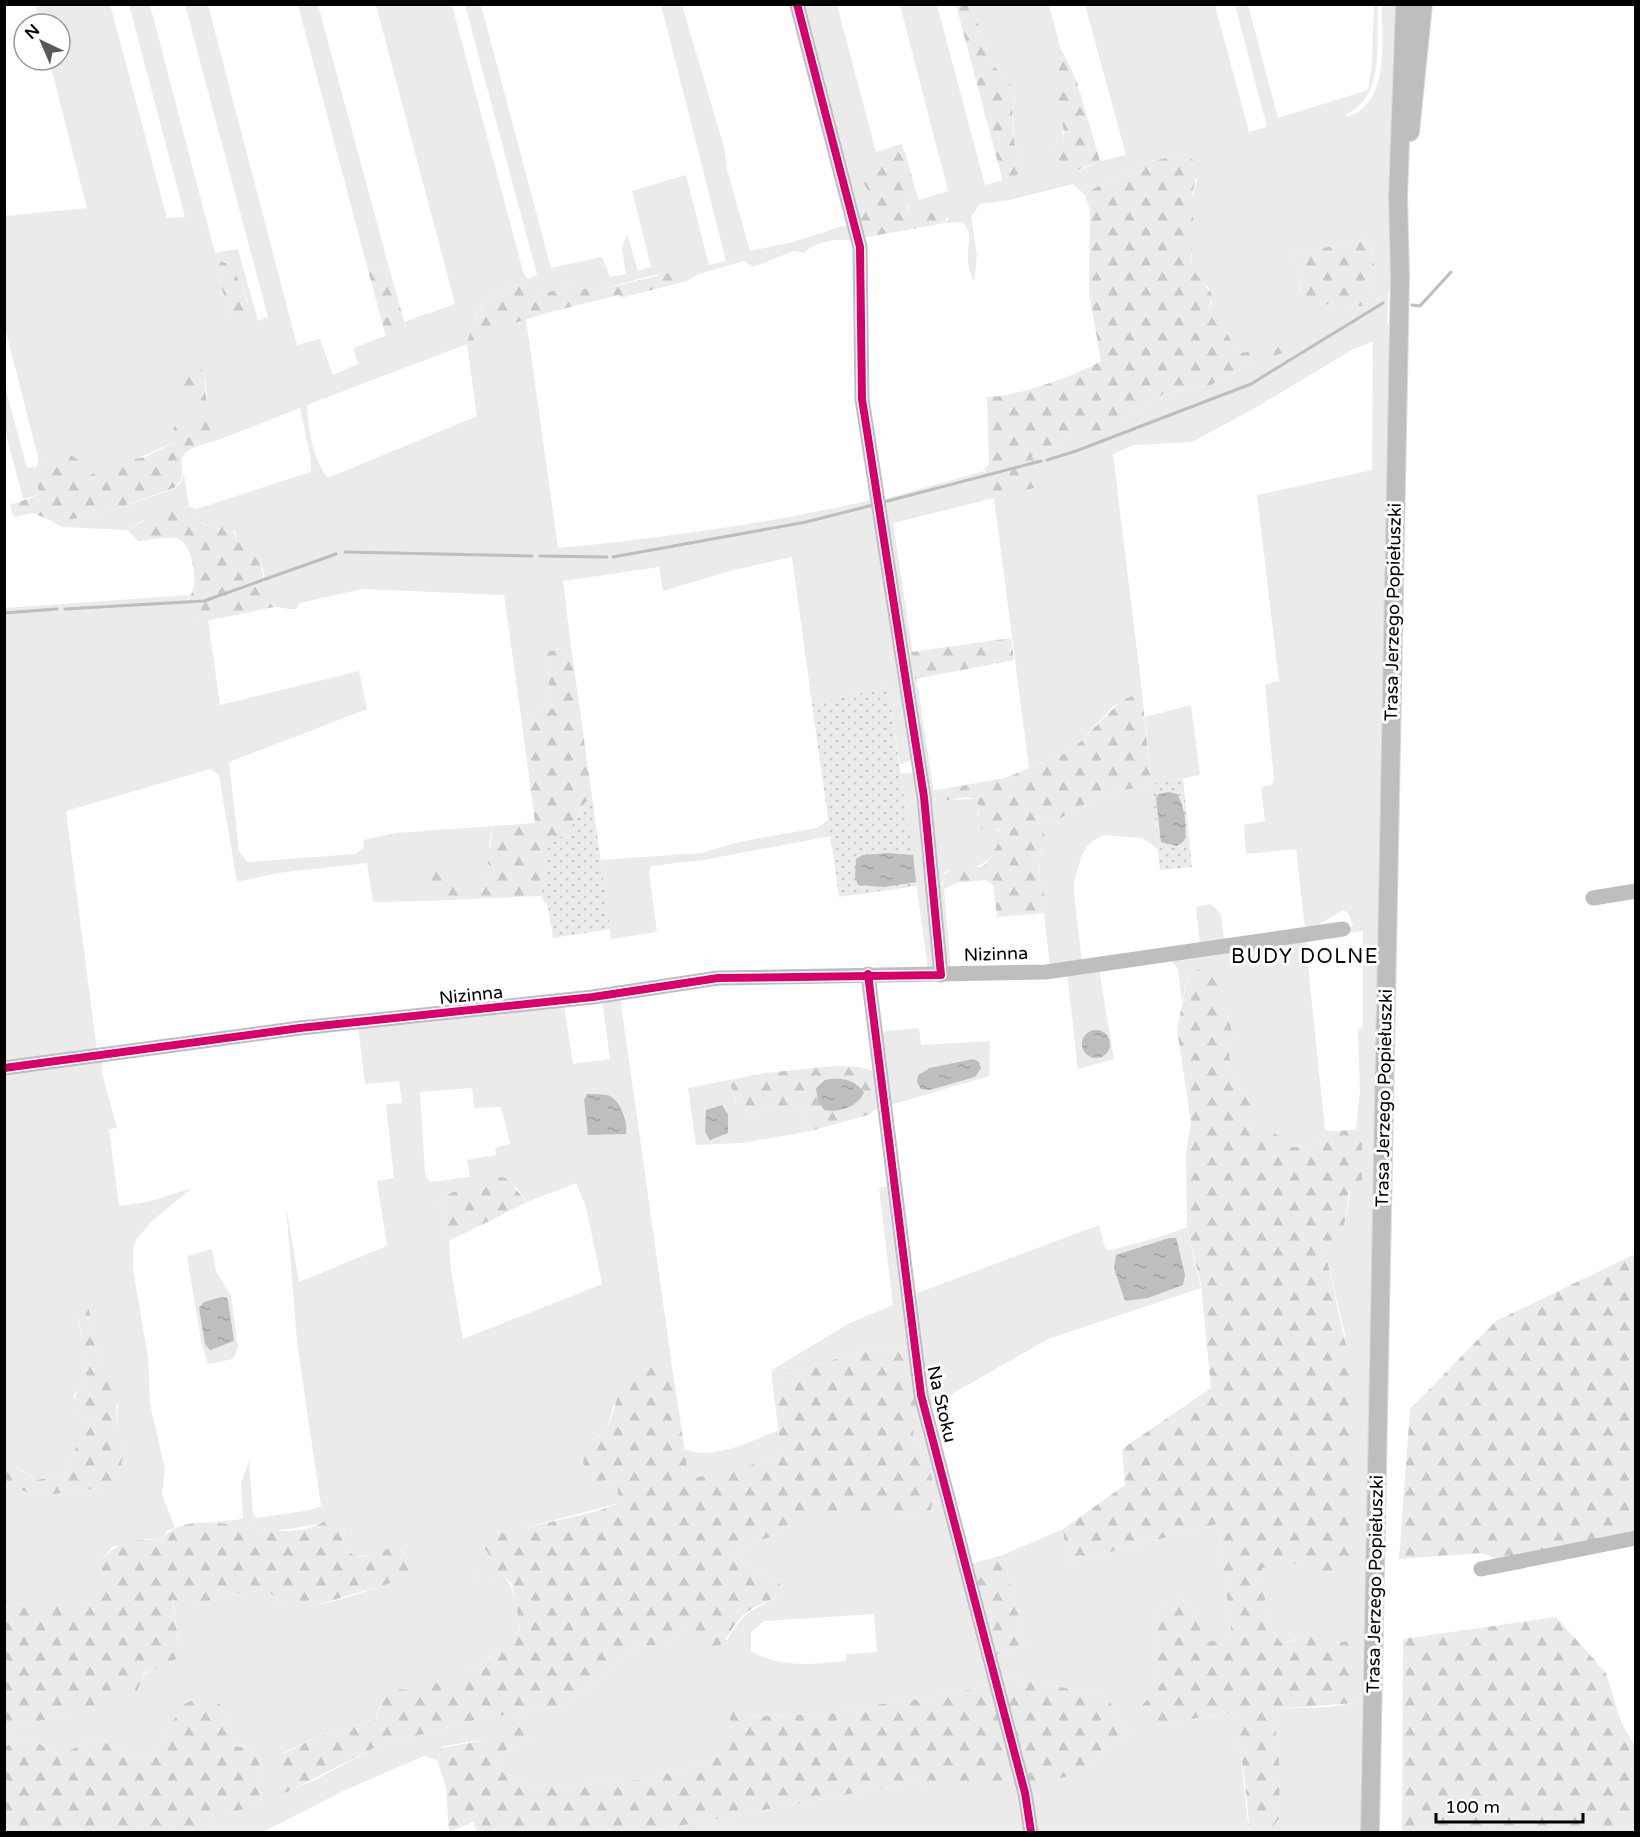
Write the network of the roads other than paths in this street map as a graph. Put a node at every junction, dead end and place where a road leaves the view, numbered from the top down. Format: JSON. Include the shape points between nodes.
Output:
{"nodes":[{"id":1,"x":797,"y":4,"type":"edge"},
{"id":2,"x":1405,"y":4,"type":"edge"},
{"id":3,"x":1423,"y":4,"type":"edge"},
{"id":4,"x":1401,"y":220,"type":"junction"},
{"id":5,"x":1635,"y":891,"type":"edge"},
{"id":6,"x":1593,"y":898,"type":"dead end"},
{"id":7,"x":1343,"y":929,"type":"dead end"},
{"id":8,"x":868,"y":974,"type":"junction"},
{"id":9,"x":941,"y":975,"type":"junction"},
{"id":10,"x":4,"y":1068,"type":"edge"},
{"id":11,"x":1635,"y":1538,"type":"edge"},
{"id":12,"x":1481,"y":1569,"type":"dead end"},
{"id":13,"x":1031,"y":1833,"type":"edge"},
{"id":14,"x":1370,"y":1833,"type":"edge"}],
"edges":[{"from":1,"to":9,"type":"street","via":[[860,247],[862,399],[924,797]]},
{"from":2,"to":4,"type":"main road","name":"Trasa Jerzego Popiełuszki","via":[[1399,140]]},
{"from":3,"to":4,"type":"main road","name":"Trasa Jerzego Popiełuszki"},
{"from":4,"to":14,"type":"main road","name":"Trasa Jerzego Popiełuszki"},
{"from":5,"to":6,"type":"street"},
{"from":7,"to":9,"type":"street","name":"Nizinna","via":[[1068,970]]},
{"from":8,"to":9,"type":"street","name":"Nizinna"},
{"from":8,"to":10,"type":"street","name":"Nizinna","via":[[718,978],[593,997],[300,1028]]},
{"from":8,"to":13,"type":"street","name":"Na Stoku","via":[[921,1395],[1025,1793]]},
{"from":11,"to":12,"type":"street"}]}
